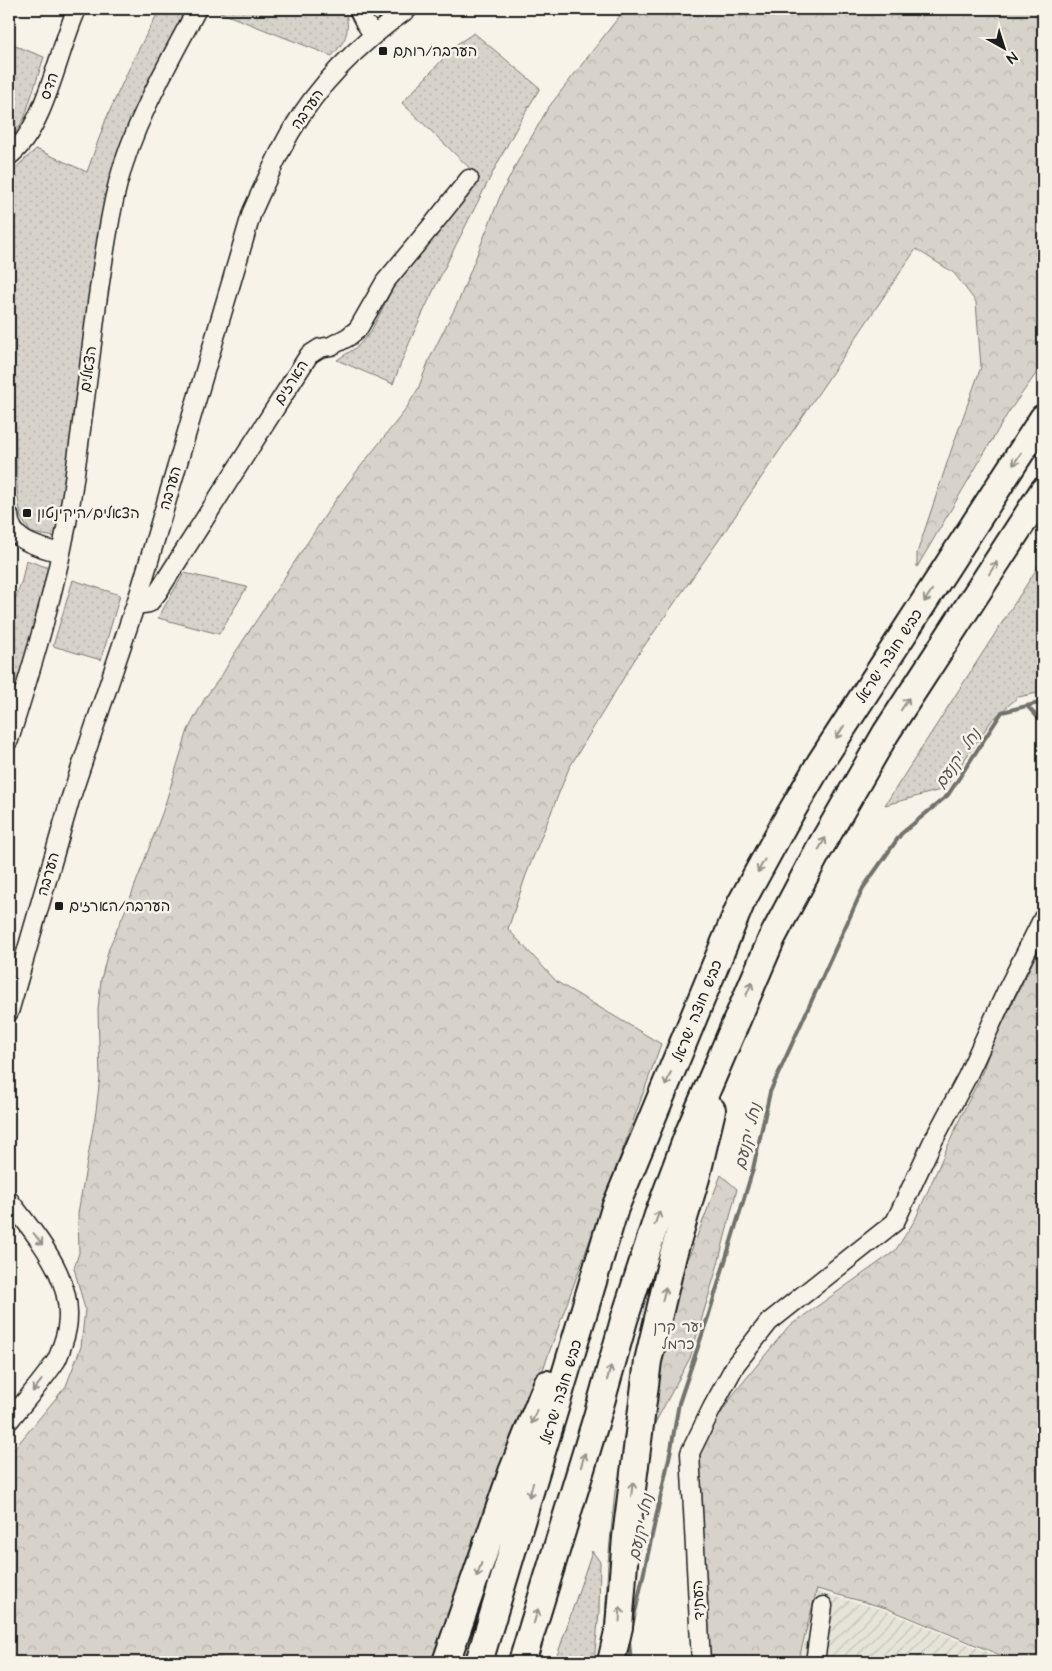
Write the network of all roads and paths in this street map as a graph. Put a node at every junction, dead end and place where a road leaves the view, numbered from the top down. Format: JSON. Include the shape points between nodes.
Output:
{"nodes":[{"id":1,"x":77,"y":9,"type":"edge"},
{"id":2,"x":197,"y":9,"type":"edge"},
{"id":3,"x":358,"y":9,"type":"edge"},
{"id":4,"x":408,"y":9,"type":"edge"},
{"id":5,"x":374,"y":34,"type":"junction"},
{"id":6,"x":9,"y":156,"type":"edge"},
{"id":7,"x":469,"y":179,"type":"dead end"},
{"id":8,"x":1043,"y":418,"type":"edge"},
{"id":9,"x":1043,"y":491,"type":"edge"},
{"id":10,"x":9,"y":515,"type":"edge"},
{"id":11,"x":61,"y":553,"type":"junction"},
{"id":12,"x":136,"y":605,"type":"junction"},
{"id":13,"x":9,"y":740,"type":"edge"},
{"id":14,"x":1043,"y":918,"type":"edge"},
{"id":15,"x":9,"y":1007,"type":"edge"},
{"id":16,"x":730,"y":1034,"type":"junction"},
{"id":17,"x":9,"y":1200,"type":"edge"},
{"id":18,"x":615,"y":1208,"type":"junction"},
{"id":19,"x":9,"y":1422,"type":"edge"},
{"id":20,"x":823,"y":1606,"type":"dead end"},
{"id":21,"x":446,"y":1662,"type":"edge"},
{"id":22,"x":479,"y":1662,"type":"edge"},
{"id":23,"x":522,"y":1662,"type":"edge"},
{"id":24,"x":611,"y":1662,"type":"edge"},
{"id":25,"x":701,"y":1662,"type":"edge"},
{"id":26,"x":815,"y":1662,"type":"edge"}],
"edges":[{"from":1,"to":6,"type":"street","name":"הדס","via":[[39,114],[28,135]]},
{"from":2,"to":11,"type":"street","name":"הצאלים","via":[[136,131],[119,181],[102,268]]},
{"from":3,"to":5,"type":"street"},
{"from":4,"to":5,"type":"street","name":"הערבה"},
{"from":5,"to":12,"type":"street","name":"הערבה","via":[[344,62],[291,131],[252,212]]},
{"from":7,"to":12,"type":"street","name":"הארזים","via":[[385,282],[358,329],[309,355],[158,592],[149,604]]},
{"from":8,"to":18,"type":"highway","name":"כביש חוצה ישראל","one_way":true,"via":[[820,763],[769,851],[741,903]]},
{"from":16,"to":9,"type":"highway","one_way":true,"via":[[772,938],[842,808],[886,732]]},
{"from":10,"to":11,"type":"street","via":[[14,532],[23,540]]},
{"from":11,"to":13,"type":"street","name":"הצאלים"},
{"from":12,"to":15,"type":"street","name":"הערבה","via":[[70,800]]},
{"from":14,"to":25,"type":"street","name":"העתיד","via":[[895,1222],[769,1322],[736,1364],[690,1453]]},
{"from":23,"to":16,"type":"highway","one_way":true,"via":[[658,1215]]},
{"from":24,"to":16,"type":"highway","one_way":true,"via":[[619,1627],[626,1537],[648,1361]]},
{"from":17,"to":19,"type":"street","one_way":true,"via":[[56,1267],[69,1312],[67,1334],[57,1360]]},
{"from":18,"to":21,"type":"highway","one_way":true,"via":[[512,1472]]},
{"from":18,"to":22,"type":"highway","name":"כביש חוצה ישראל","one_way":true},
{"from":20,"to":26,"type":"street"}]}
